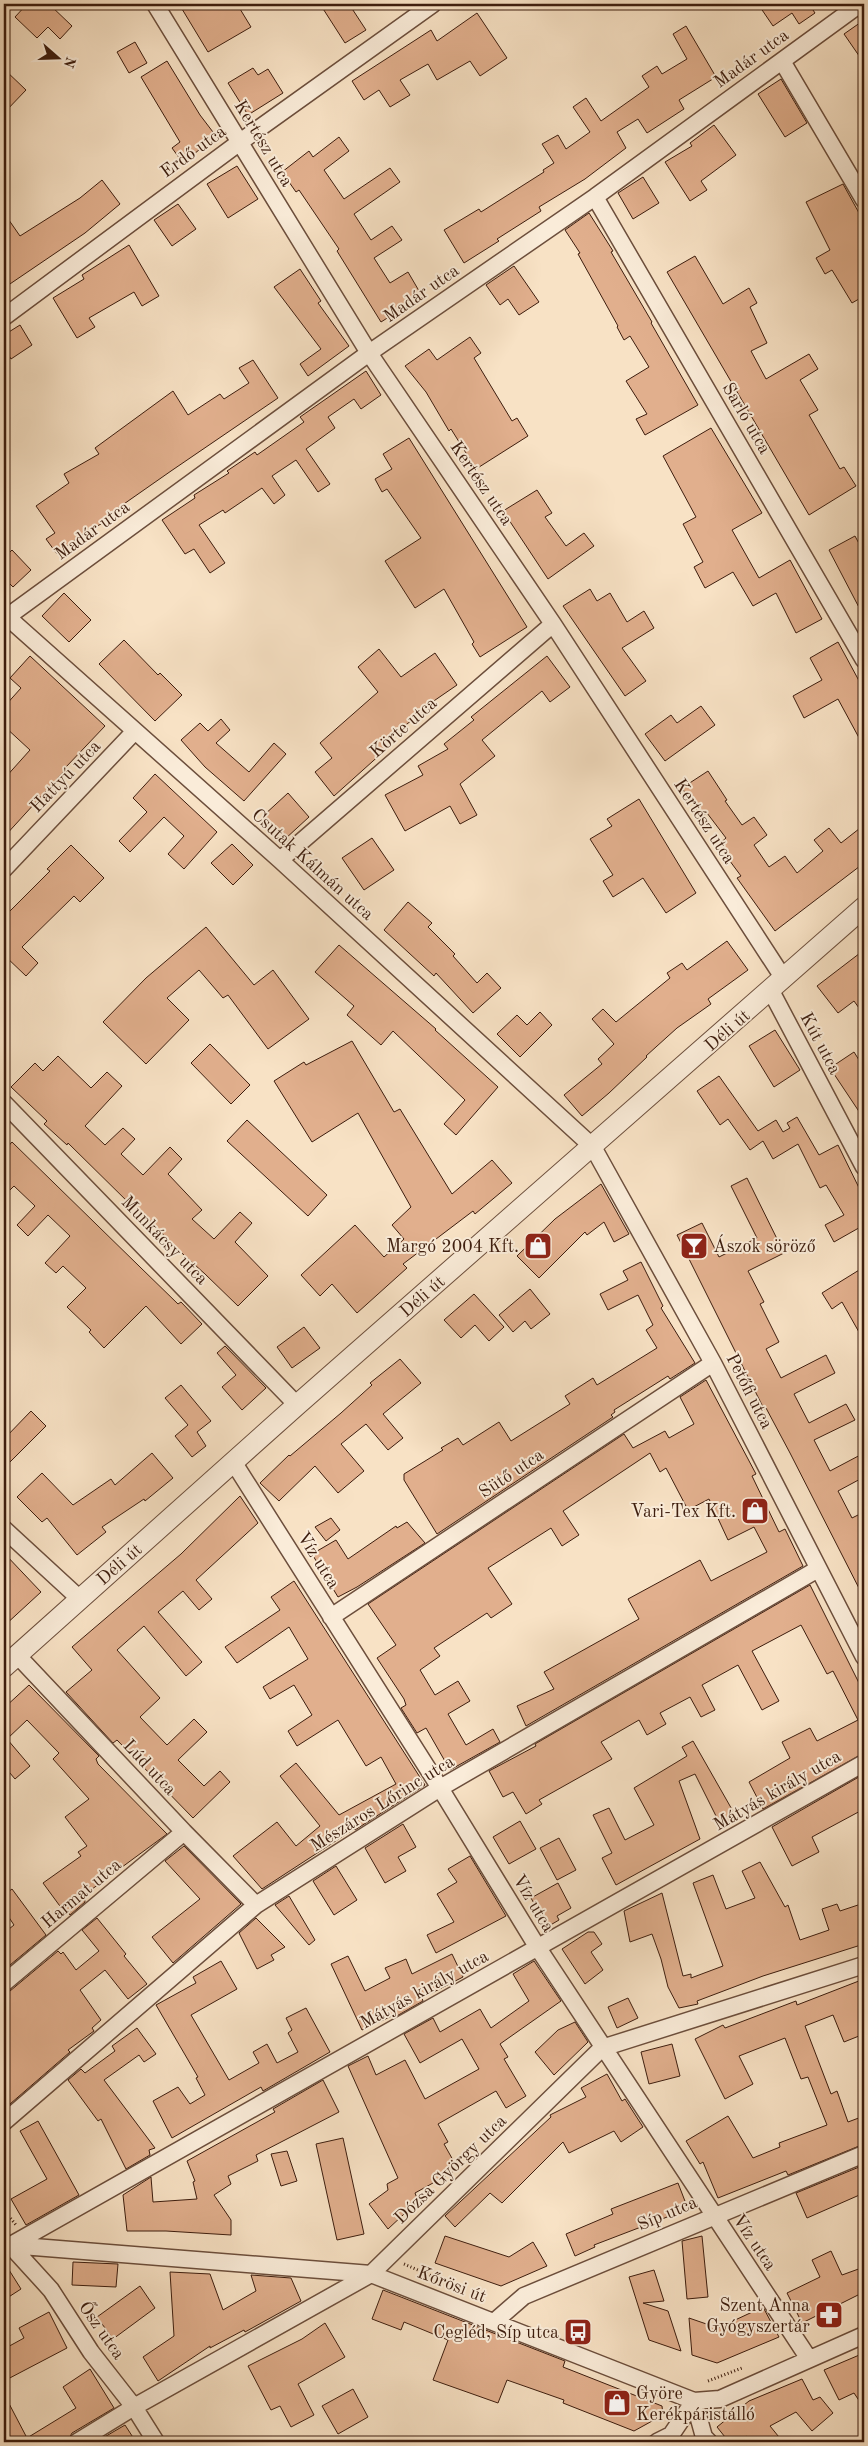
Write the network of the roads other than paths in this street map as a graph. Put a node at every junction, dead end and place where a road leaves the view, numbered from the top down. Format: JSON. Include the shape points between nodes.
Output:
{"nodes":[{"id":1,"x":155,"y":4,"type":"edge"},
{"id":2,"x":433,"y":4,"type":"edge"},
{"id":3,"x":860,"y":4,"type":"edge"},
{"id":4,"x":782,"y":60,"type":"junction"},
{"id":5,"x":240,"y":142,"type":"junction"},
{"id":6,"x":595,"y":197,"type":"junction"},
{"id":7,"x":864,"y":200,"type":"edge"},
{"id":8,"x":4,"y":317,"type":"edge"},
{"id":9,"x":369,"y":353,"type":"junction"},
{"id":10,"x":5,"y":615,"type":"edge"},
{"id":11,"x":553,"y":624,"type":"junction"},
{"id":12,"x":864,"y":660,"type":"edge"},
{"id":13,"x":134,"y":732,"type":"junction"},
{"id":14,"x":280,"y":860,"type":"junction"},
{"id":15,"x":4,"y":869,"type":"edge"},
{"id":16,"x":864,"y":907,"type":"edge"},
{"id":17,"x":777,"y":985,"type":"junction"},
{"id":18,"x":4,"y":1103,"type":"edge"},
{"id":19,"x":593,"y":1147,"type":"junction"},
{"id":20,"x":864,"y":1167,"type":"edge"},
{"id":21,"x":713,"y":1363,"type":"junction"},
{"id":22,"x":297,"y":1405,"type":"junction"},
{"id":23,"x":234,"y":1464,"type":"junction"},
{"id":24,"x":4,"y":1529,"type":"edge"},
{"id":25,"x":818,"y":1569,"type":"junction"},
{"id":26,"x":80,"y":1599,"type":"junction"},
{"id":27,"x":331,"y":1617,"type":"junction"},
{"id":28,"x":864,"y":1657,"type":"edge"},
{"id":29,"x":10,"y":1661,"type":"edge"},
{"id":30,"x":864,"y":1764,"type":"edge"},
{"id":31,"x":440,"y":1788,"type":"junction"},
{"id":32,"x":184,"y":1832,"type":"junction"},
{"id":33,"x":256,"y":1905,"type":"junction"},
{"id":34,"x":538,"y":1948,"type":"junction"},
{"id":35,"x":864,"y":1965,"type":"edge"},
{"id":36,"x":4,"y":1983,"type":"edge"},
{"id":37,"x":602,"y":2048,"type":"junction"},
{"id":38,"x":4,"y":2122,"type":"edge"},
{"id":39,"x":864,"y":2154,"type":"edge"},
{"id":40,"x":713,"y":2216,"type":"junction"},
{"id":41,"x":6,"y":2244,"type":"edge"},
{"id":42,"x":371,"y":2274,"type":"junction"},
{"id":43,"x":494,"y":2322,"type":"junction"},
{"id":44,"x":864,"y":2335,"type":"edge"},
{"id":45,"x":809,"y":2359,"type":"junction"},
{"id":46,"x":694,"y":2401,"type":"junction"},
{"id":47,"x":134,"y":2407,"type":"junction"},
{"id":48,"x":76,"y":2442,"type":"edge"},
{"id":49,"x":156,"y":2442,"type":"edge"},
{"id":50,"x":657,"y":2442,"type":"edge"},
{"id":51,"x":709,"y":2442,"type":"edge"}],
"edges":[{"from":1,"to":5,"type":"street","name":"Kertész utca"},
{"from":2,"to":5,"type":"street","name":"Erdő utca"},
{"from":3,"to":4,"type":"street","name":"Madár utca"},
{"from":4,"to":6,"type":"street","name":"Madár utca"},
{"from":4,"to":7,"type":"street"},
{"from":5,"to":8,"type":"street","name":"Erdő utca"},
{"from":5,"to":9,"type":"street","name":"Kertész utca"},
{"from":6,"to":9,"type":"street","name":"Madár utca"},
{"from":6,"to":12,"type":"street","name":"Sarló utca"},
{"from":9,"to":10,"type":"street","name":"Madár utca"},
{"from":9,"to":11,"type":"street","name":"Kertész utca"},
{"from":10,"to":13,"type":"street","name":"Csutak Kálmán utca"},
{"from":11,"to":14,"type":"street","name":"Körte utca"},
{"from":11,"to":17,"type":"street","name":"Kertész utca"},
{"from":13,"to":14,"type":"street","name":"Csutak Kálmán utca"},
{"from":13,"to":15,"type":"street","name":"Hattyú utca"},
{"from":14,"to":19,"type":"street","name":"Csutak Kálmán utca"},
{"from":16,"to":17,"type":"street","name":"Déli út"},
{"from":17,"to":19,"type":"street","name":"Déli út"},
{"from":17,"to":20,"type":"street","name":"Kút utca"},
{"from":18,"to":22,"type":"street","name":"Munkácsy utca"},
{"from":19,"to":21,"type":"street","name":"Petőfi utca"},
{"from":19,"to":22,"type":"street","name":"Déli út"},
{"from":21,"to":25,"type":"street","name":"Petőfi utca"},
{"from":21,"to":27,"type":"street","name":"Sütő utca"},
{"from":22,"to":23,"type":"street","name":"Déli út"},
{"from":23,"to":26,"type":"street","name":"Déli út"},
{"from":23,"to":27,"type":"street","name":"Víz utca"},
{"from":24,"to":26,"type":"street"},
{"from":25,"to":28,"type":"street","name":"Petőfi utca"},
{"from":25,"to":31,"type":"street","name":"Mészáros Lőrinc utca"},
{"from":26,"to":29,"type":"street","name":"Déli út"},
{"from":27,"to":31,"type":"street","name":"Víz utca"},
{"from":29,"to":32,"type":"street","name":"Lúd utca"},
{"from":30,"to":34,"type":"street","name":"Mátyás király utca"},
{"from":31,"to":33,"type":"street","name":"Mészáros Lőrinc utca"},
{"from":31,"to":34,"type":"street","name":"Víz utca"},
{"from":32,"to":33,"type":"street","name":"Lúd utca"},
{"from":32,"to":36,"type":"street","name":"Harmat utca"},
{"from":33,"to":38,"type":"street","name":"Mészáros Lőrinc utca"},
{"from":34,"to":37,"type":"street","name":"Víz utca"},
{"from":34,"to":41,"type":"street","name":"Mátyás király utca"},
{"from":35,"to":37,"type":"street","name":"Dózsa György utca"},
{"from":37,"to":40,"type":"street","name":"Víz utca"},
{"from":37,"to":42,"type":"street","name":"Dózsa György utca"},
{"from":39,"to":40,"type":"street","name":"Síp utca"},
{"from":40,"to":43,"type":"street","name":"Síp utca","via":[[524,2296]]},
{"from":40,"to":45,"type":"street","name":"Víz utca"},
{"from":41,"to":42,"type":"street","name":"Kőrösi út"},
{"from":41,"to":47,"type":"street","name":"Ősz utca","via":[[51,2290],[91,2352]]},
{"from":42,"to":43,"type":"street","name":"Kőrösi út"},
{"from":42,"to":47,"type":"street","name":"Dózsa György utca"},
{"from":43,"to":46,"type":"street","name":"Kőrösi út"},
{"from":44,"to":45,"type":"street","name":"Kőrösi út"},
{"from":45,"to":46,"type":"street","name":"Kőrösi út","via":[[720,2399]]},
{"from":46,"to":50,"type":"street","via":[[671,2435]]},
{"from":46,"to":51,"type":"street","via":[[704,2437]]},
{"from":47,"to":48,"type":"street","name":"Dózsa György utca"},
{"from":47,"to":49,"type":"street","name":"Ősz utca"}]}
